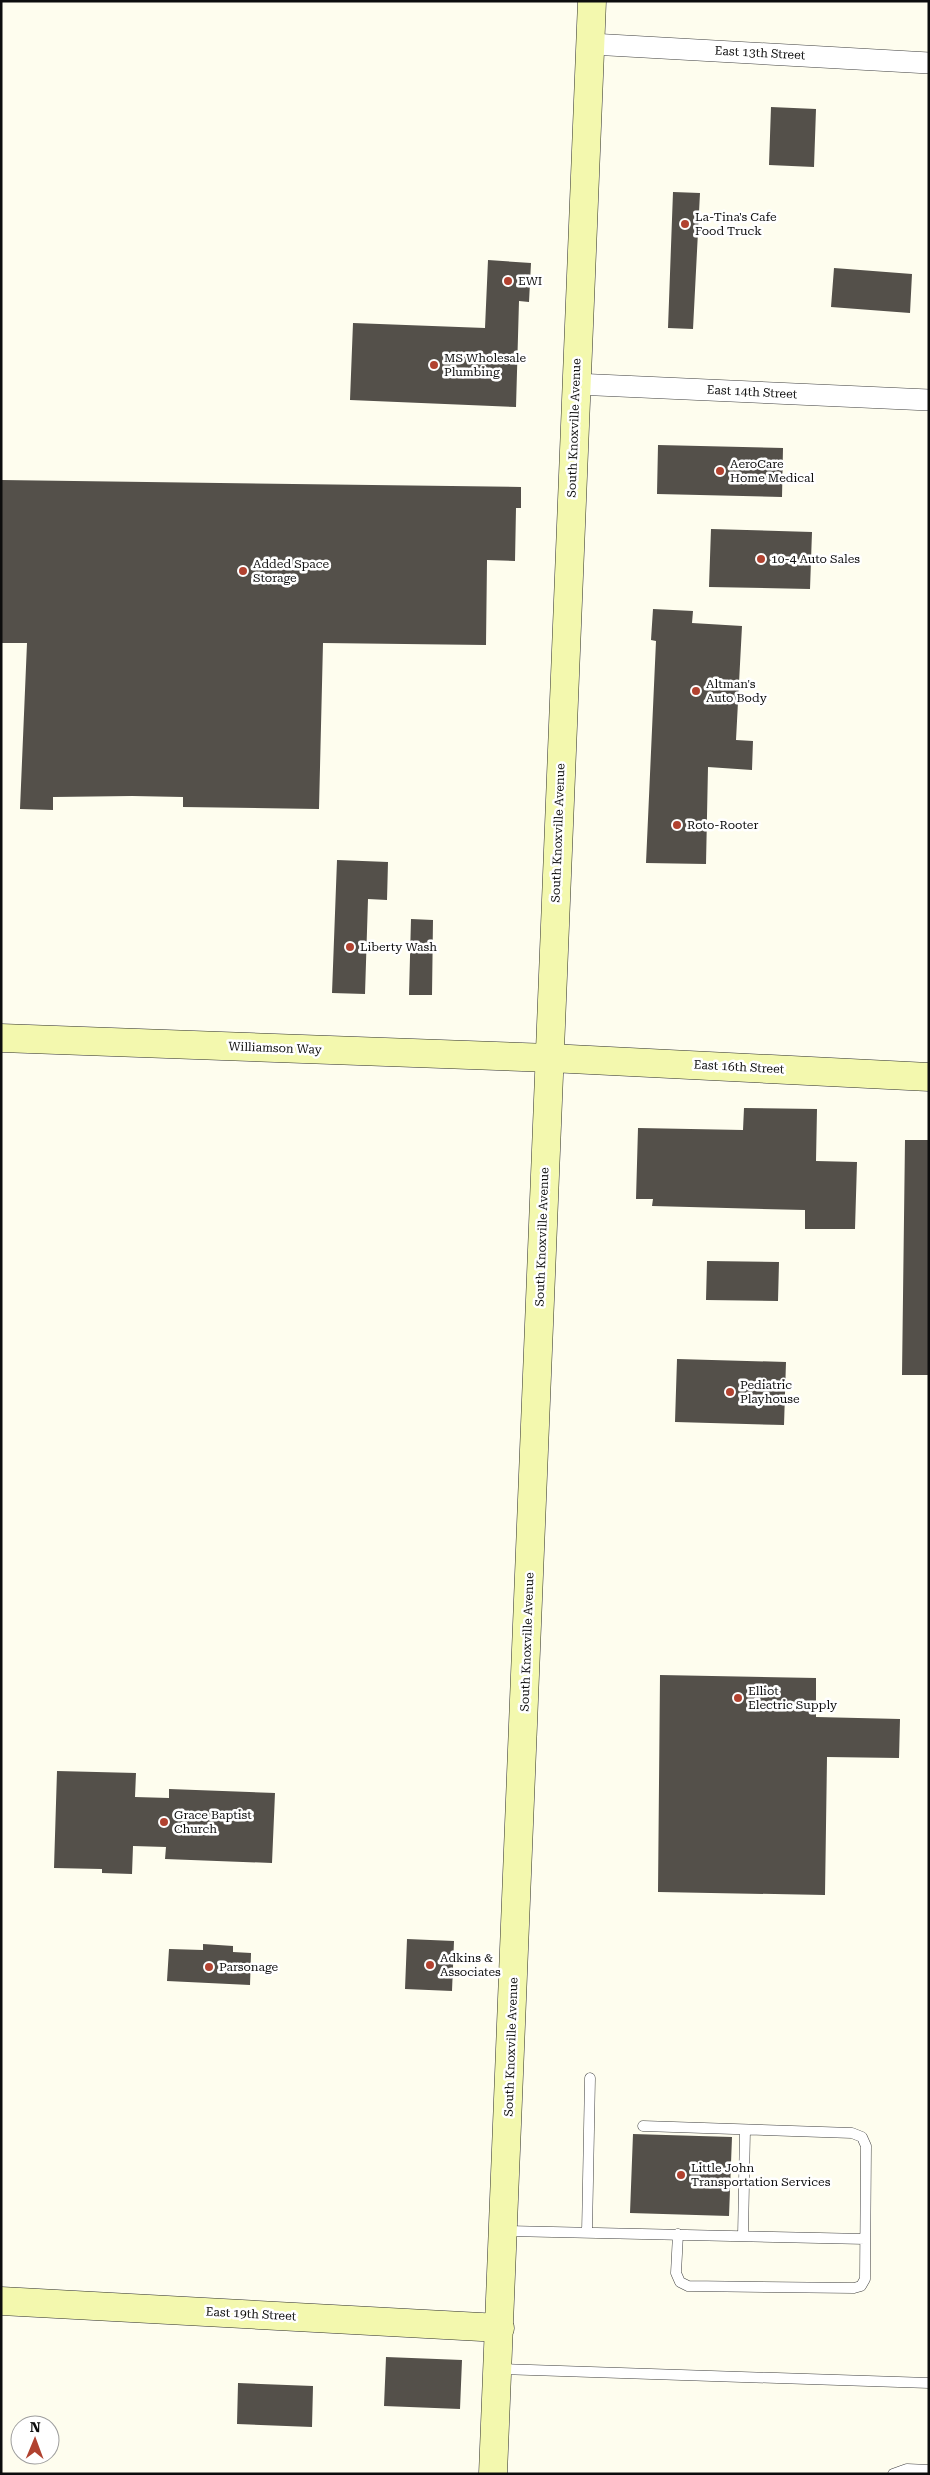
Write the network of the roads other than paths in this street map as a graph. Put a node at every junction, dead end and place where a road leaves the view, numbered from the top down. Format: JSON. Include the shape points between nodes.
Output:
{"nodes":[{"id":1,"x":592,"y":1,"type":"edge"},
{"id":2,"x":590,"y":44,"type":"junction"},
{"id":3,"x":929,"y":63,"type":"edge"},
{"id":4,"x":575,"y":384,"type":"junction"},
{"id":5,"x":929,"y":400,"type":"edge"},
{"id":6,"x":1,"y":1038,"type":"edge"},
{"id":7,"x":550,"y":1058,"type":"junction"},
{"id":8,"x":929,"y":1077,"type":"edge"},
{"id":9,"x":590,"y":2078,"type":"dead end"},
{"id":10,"x":643,"y":2126,"type":"dead end"},
{"id":11,"x":745,"y":2130,"type":"junction"},
{"id":12,"x":504,"y":2231,"type":"junction"},
{"id":13,"x":587,"y":2232,"type":"junction"},
{"id":14,"x":678,"y":2234,"type":"junction"},
{"id":15,"x":743,"y":2236,"type":"junction"},
{"id":16,"x":865,"y":2239,"type":"junction"},
{"id":17,"x":1,"y":2301,"type":"edge"},
{"id":18,"x":500,"y":2328,"type":"junction"},
{"id":19,"x":498,"y":2369,"type":"junction"},
{"id":20,"x":929,"y":2383,"type":"edge"},
{"id":21,"x":929,"y":2470,"type":"edge"},
{"id":22,"x":494,"y":2474,"type":"edge"},
{"id":23,"x":893,"y":2474,"type":"edge"}],
"edges":[{"from":1,"to":2,"type":"main road","name":"South Knoxville Avenue"},
{"from":2,"to":3,"type":"street","name":"East 13th Street"},
{"from":2,"to":4,"type":"main road","name":"South Knoxville Avenue"},
{"from":4,"to":5,"type":"street","name":"East 14th Street"},
{"from":4,"to":7,"type":"main road","name":"South Knoxville Avenue"},
{"from":6,"to":7,"type":"main road","name":"Williamson Way"},
{"from":7,"to":8,"type":"main road","name":"East 16th Street"},
{"from":7,"to":12,"type":"main road","name":"South Knoxville Avenue"},
{"from":9,"to":13,"type":"lane"},
{"from":10,"to":11,"type":"lane"},
{"from":11,"to":15,"type":"lane"},
{"from":11,"to":16,"type":"lane","via":[[852,2133],[862,2137],[866,2146]]},
{"from":12,"to":13,"type":"lane"},
{"from":12,"to":18,"type":"main road","name":"South Knoxville Avenue"},
{"from":13,"to":14,"type":"lane"},
{"from":14,"to":15,"type":"lane"},
{"from":14,"to":16,"type":"lane","via":[[676,2272],[680,2282],[688,2286],[854,2288],[861,2286],[865,2279]]},
{"from":15,"to":16,"type":"lane"},
{"from":17,"to":18,"type":"main road","name":"East 19th Street"},
{"from":18,"to":19,"type":"main road","name":"South Knoxville Avenue"},
{"from":19,"to":20,"type":"lane"},
{"from":19,"to":22,"type":"main road","name":"South Knoxville Avenue"},
{"from":21,"to":23,"type":"lane","via":[[907,2469]]}]}
